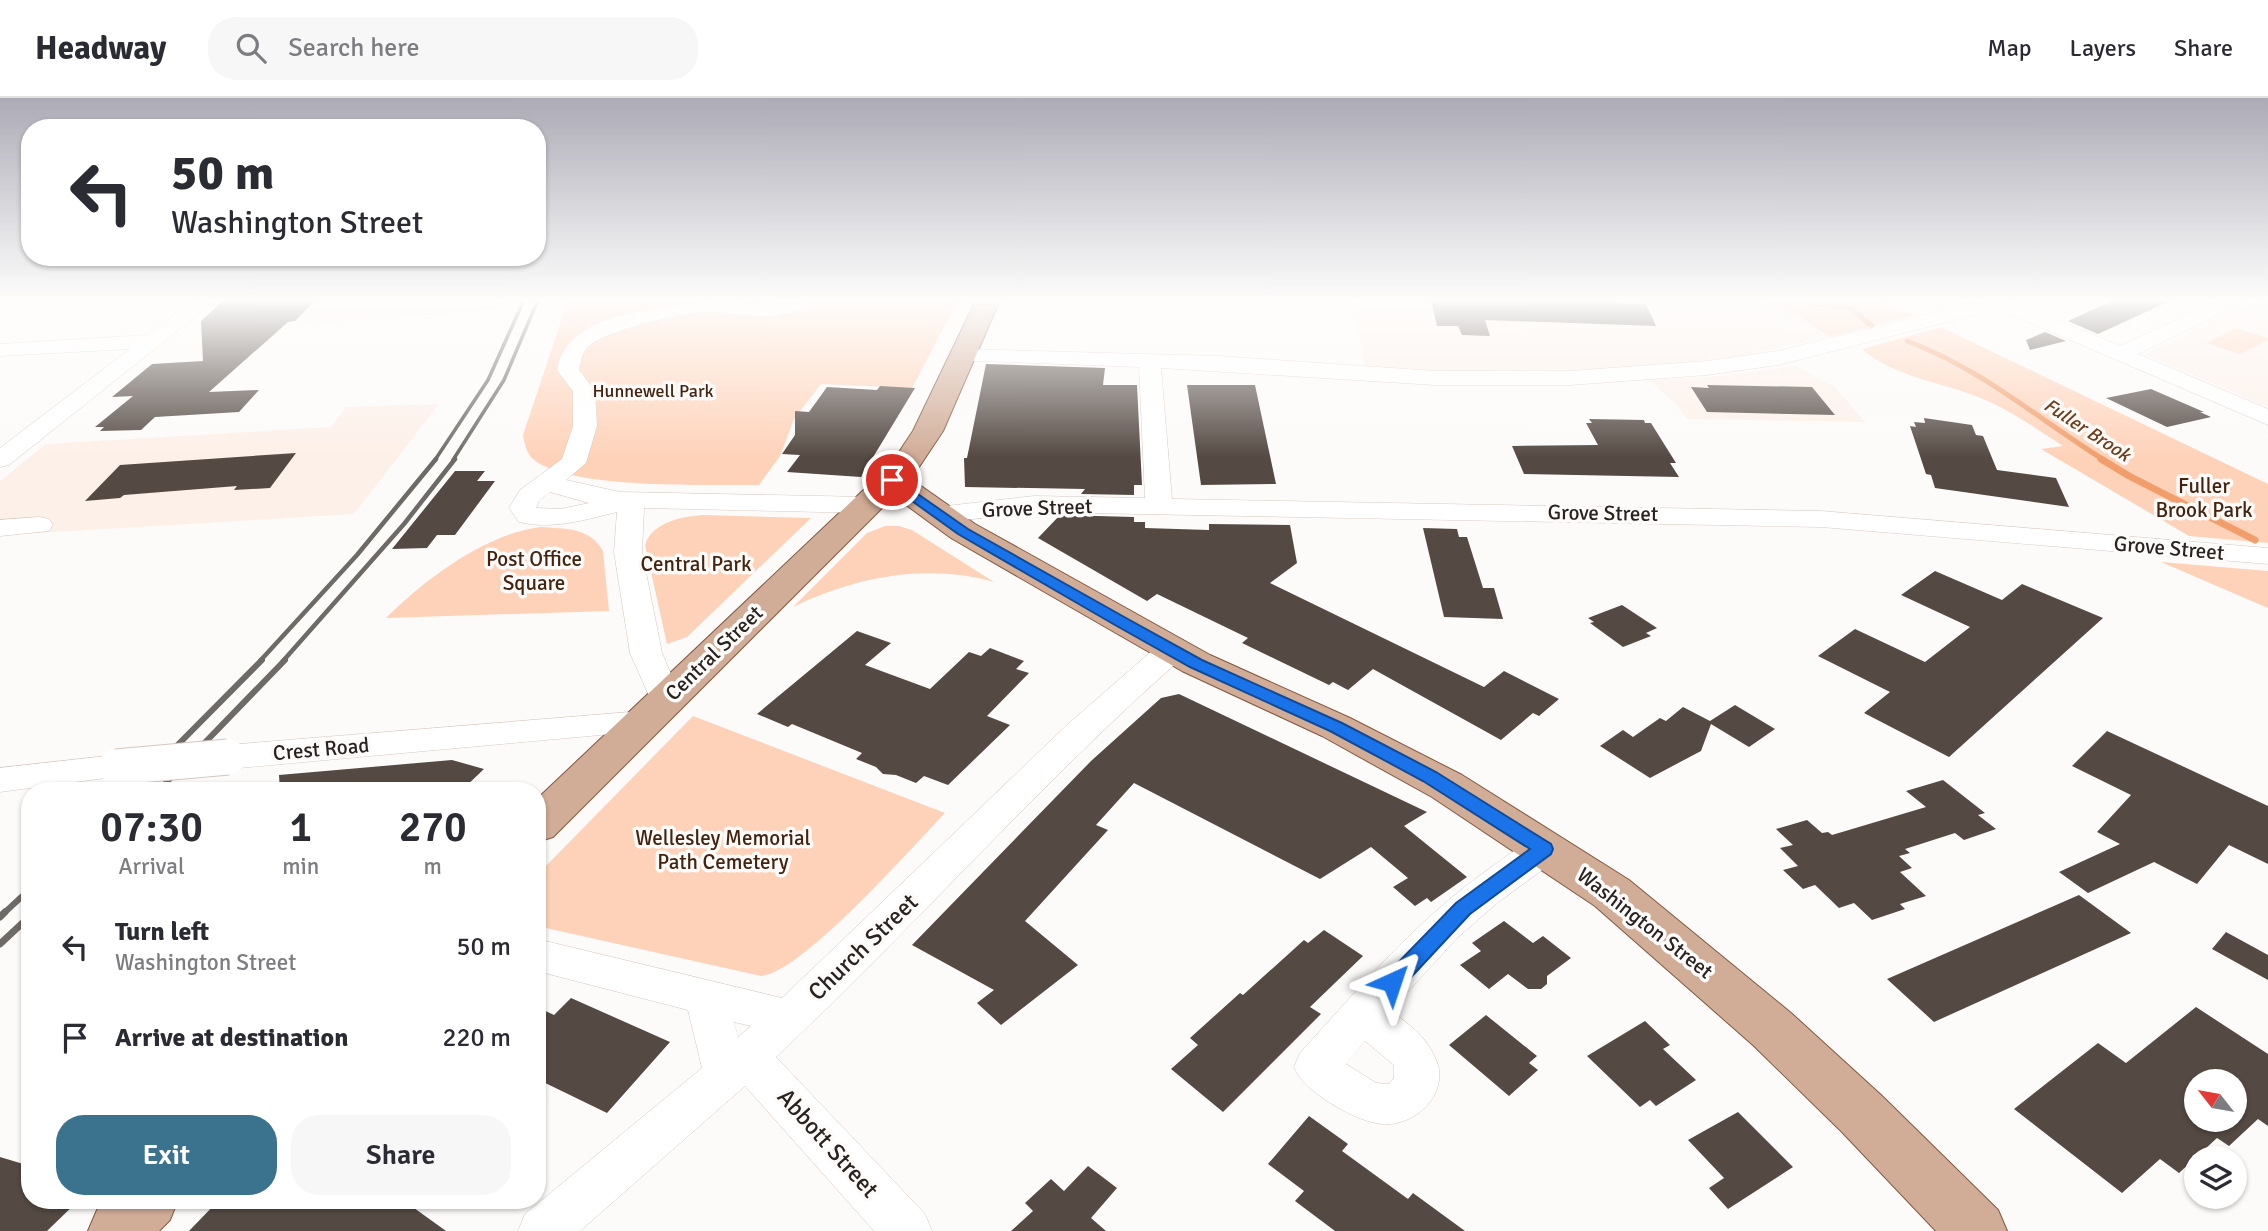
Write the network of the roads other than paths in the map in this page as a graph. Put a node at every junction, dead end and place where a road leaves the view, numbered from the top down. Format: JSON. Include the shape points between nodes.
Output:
{"nodes":[{"id":1,"x":138,"y":353,"type":"edge"},
{"id":2,"x":571,"y":353,"type":"edge"},
{"id":3,"x":1798,"y":353,"type":"edge"},
{"id":4,"x":2123,"y":353,"type":"edge"},
{"id":5,"x":962,"y":355,"type":"joint"},
{"id":6,"x":1150,"y":361,"type":"junction"},
{"id":7,"x":2268,"y":418,"type":"edge"},
{"id":8,"x":0,"y":460,"type":"edge"},
{"id":9,"x":545,"y":483,"type":"junction"},
{"id":10,"x":879,"y":493,"type":"junction"},
{"id":11,"x":631,"y":501,"type":"junction"},
{"id":12,"x":1159,"y":505,"type":"junction"},
{"id":13,"x":938,"y":515,"type":"junction"},
{"id":14,"x":39,"y":525,"type":"dead end"},
{"id":15,"x":0,"y":528,"type":"edge"},
{"id":16,"x":2268,"y":556,"type":"edge"},
{"id":17,"x":1172,"y":650,"type":"junction"},
{"id":18,"x":654,"y":711,"type":"junction"},
{"id":19,"x":0,"y":780,"type":"edge"},
{"id":20,"x":546,"y":817,"type":"edge"},
{"id":21,"x":1544,"y":849,"type":"junction"},
{"id":22,"x":546,"y":957,"type":"edge"},
{"id":23,"x":706,"y":996,"type":"junction"},
{"id":24,"x":1362,"y":1016,"type":"junction"},
{"id":25,"x":789,"y":1018,"type":"junction"},
{"id":26,"x":737,"y":1066,"type":"junction"},
{"id":27,"x":140,"y":1209,"type":"edge"},
{"id":28,"x":118,"y":1231,"type":"edge"},
{"id":29,"x":543,"y":1231,"type":"edge"},
{"id":30,"x":907,"y":1231,"type":"edge"},
{"id":31,"x":1976,"y":1231,"type":"edge"}],
"edges":[{"from":1,"to":8,"type":"street"},
{"from":2,"to":9,"type":"street","via":[[567,367],[584,391],[585,426],[573,463]]},
{"from":3,"to":6,"type":"street","via":[[1731,365],[1613,375],[1464,379]]},
{"from":4,"to":7,"type":"street"},
{"from":5,"to":6,"type":"street"},
{"from":5,"to":10,"type":"main road","via":[[928,431]]},
{"from":6,"to":12,"type":"street"},
{"from":9,"to":11,"type":"street","via":[[598,498]]},
{"from":9,"to":11,"type":"street","via":[[523,504],[528,516],[561,517]]},
{"from":10,"to":11,"type":"street"},
{"from":10,"to":13,"type":"main road","name":"Washington Street"},
{"from":10,"to":18,"type":"main road","name":"Central Street"},
{"from":11,"to":18,"type":"street","via":[[628,552]]},
{"from":12,"to":13,"type":"street","name":"Grove Street","via":[[1023,504]]},
{"from":12,"to":16,"type":"street","name":"Grove Street","via":[[1821,519]]},
{"from":13,"to":17,"type":"main road","name":"Washington Street"},
{"from":14,"to":15,"type":"street"},
{"from":17,"to":21,"type":"main road","name":"Washington Street","via":[[1395,758]]},
{"from":17,"to":25,"type":"street","name":"Church Street","via":[[1097,715]]},
{"from":18,"to":19,"type":"street","name":"Crest Road","bridge":true},
{"from":18,"to":20,"type":"main road","name":"Central Street"},
{"from":21,"to":24,"type":"street","via":[[1453,918]]},
{"from":21,"to":31,"type":"main road","name":"Washington Street","via":[[1612,893],[1731,992],[1862,1114]]},
{"from":22,"to":23,"type":"street"},
{"from":23,"to":25,"type":"street"},
{"from":23,"to":26,"type":"street","name":"Abbott Street"},
{"from":24,"to":24,"type":"street","via":[[1412,1053],[1418,1070],[1412,1091],[1390,1104],[1368,1101],[1316,1067]]},
{"from":25,"to":26,"type":"street","name":"Church Street"},
{"from":26,"to":29,"type":"street","name":"Church Street"},
{"from":26,"to":30,"type":"street","name":"Abbott Street"},
{"from":27,"to":28,"type":"main road"}]}
